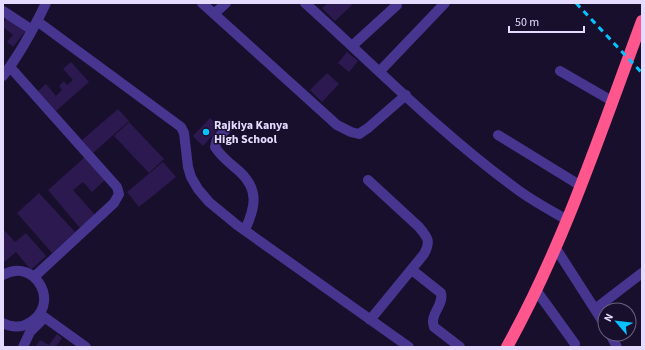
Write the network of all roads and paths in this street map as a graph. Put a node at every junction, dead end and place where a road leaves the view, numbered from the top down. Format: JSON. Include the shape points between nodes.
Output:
{"nodes":[{"id":1,"x":46,"y":3,"type":"edge"},
{"id":2,"x":202,"y":3,"type":"edge"},
{"id":3,"x":226,"y":3,"type":"edge"},
{"id":4,"x":305,"y":3,"type":"edge"},
{"id":5,"x":445,"y":3,"type":"edge"},
{"id":6,"x":397,"y":5,"type":"dead end"},
{"id":7,"x":3,"y":11,"type":"edge"},
{"id":8,"x":214,"y":14,"type":"junction"},
{"id":9,"x":642,"y":21,"type":"edge"},
{"id":10,"x":34,"y":25,"type":"junction"},
{"id":11,"x":352,"y":46,"type":"junction"},
{"id":12,"x":10,"y":67,"type":"junction"},
{"id":13,"x":380,"y":71,"type":"junction"},
{"id":14,"x":560,"y":71,"type":"dead end"},
{"id":15,"x":3,"y":76,"type":"edge"},
{"id":16,"x":406,"y":95,"type":"junction"},
{"id":17,"x":612,"y":101,"type":"junction"},
{"id":18,"x":230,"y":125,"type":"dead end"},
{"id":19,"x":498,"y":135,"type":"dead end"},
{"id":20,"x":368,"y":180,"type":"dead end"},
{"id":21,"x":581,"y":186,"type":"junction"},
{"id":22,"x":567,"y":220,"type":"junction"},
{"id":23,"x":245,"y":230,"type":"junction"},
{"id":24,"x":555,"y":247,"type":"junction"},
{"id":25,"x":412,"y":270,"type":"junction"},
{"id":26,"x":642,"y":273,"type":"edge"},
{"id":27,"x":3,"y":275,"type":"edge"},
{"id":28,"x":34,"y":277,"type":"junction"},
{"id":29,"x":536,"y":290,"type":"junction"},
{"id":30,"x":595,"y":309,"type":"junction"},
{"id":31,"x":597,"y":312,"type":"edge"},
{"id":32,"x":42,"y":316,"type":"junction"},
{"id":33,"x":370,"y":320,"type":"junction"},
{"id":34,"x":6,"y":324,"type":"edge"},
{"id":35,"x":3,"y":334,"type":"edge"},
{"id":36,"x":575,"y":344,"type":"dead end"},
{"id":37,"x":405,"y":346,"type":"edge"},
{"id":38,"x":23,"y":347,"type":"edge"},
{"id":39,"x":86,"y":347,"type":"edge"},
{"id":40,"x":460,"y":347,"type":"edge"},
{"id":41,"x":507,"y":347,"type":"edge"}],
"edges":[{"from":1,"to":10,"type":"street"},
{"from":2,"to":8,"type":"street"},
{"from":3,"to":8,"type":"street"},
{"from":4,"to":11,"type":"street"},
{"from":5,"to":13,"type":"street"},
{"from":6,"to":11,"type":"street"},
{"from":7,"to":10,"type":"street"},
{"from":8,"to":16,"type":"street","via":[[337,125],[351,132],[359,134],[368,128]]},
{"from":9,"to":17,"type":"highway"},
{"from":10,"to":12,"type":"street"},
{"from":10,"to":23,"type":"street","via":[[181,127],[188,167],[198,189],[209,202]]},
{"from":11,"to":13,"type":"street"},
{"from":12,"to":15,"type":"street"},
{"from":12,"to":28,"type":"street","via":[[117,187],[119,194],[114,203]]},
{"from":13,"to":16,"type":"street"},
{"from":14,"to":17,"type":"street"},
{"from":16,"to":22,"type":"street","via":[[473,155],[517,190]]},
{"from":17,"to":21,"type":"highway"},
{"from":18,"to":23,"type":"street","via":[[217,139],[215,148],[241,173],[254,195]]},
{"from":19,"to":21,"type":"street"},
{"from":20,"to":25,"type":"street","via":[[427,236],[428,247]]},
{"from":21,"to":22,"type":"highway"},
{"from":22,"to":24,"type":"highway"},
{"from":23,"to":33,"type":"street"},
{"from":24,"to":29,"type":"highway"},
{"from":24,"to":30,"type":"street"},
{"from":25,"to":33,"type":"street"},
{"from":25,"to":40,"type":"street","via":[[441,293],[441,303],[432,323]]},
{"from":26,"to":30,"type":"street"},
{"from":27,"to":28,"type":"street","via":[[16,271],[26,272]]},
{"from":28,"to":32,"type":"street","via":[[40,283],[44,294]]},
{"from":29,"to":36,"type":"street"},
{"from":29,"to":41,"type":"highway"},
{"from":30,"to":31,"type":"street"},
{"from":32,"to":34,"type":"street","via":[[25,326],[15,327]]},
{"from":32,"to":38,"type":"street"},
{"from":32,"to":39,"type":"street"},
{"from":33,"to":37,"type":"street"},
{"from":34,"to":35,"type":"street"}]}
